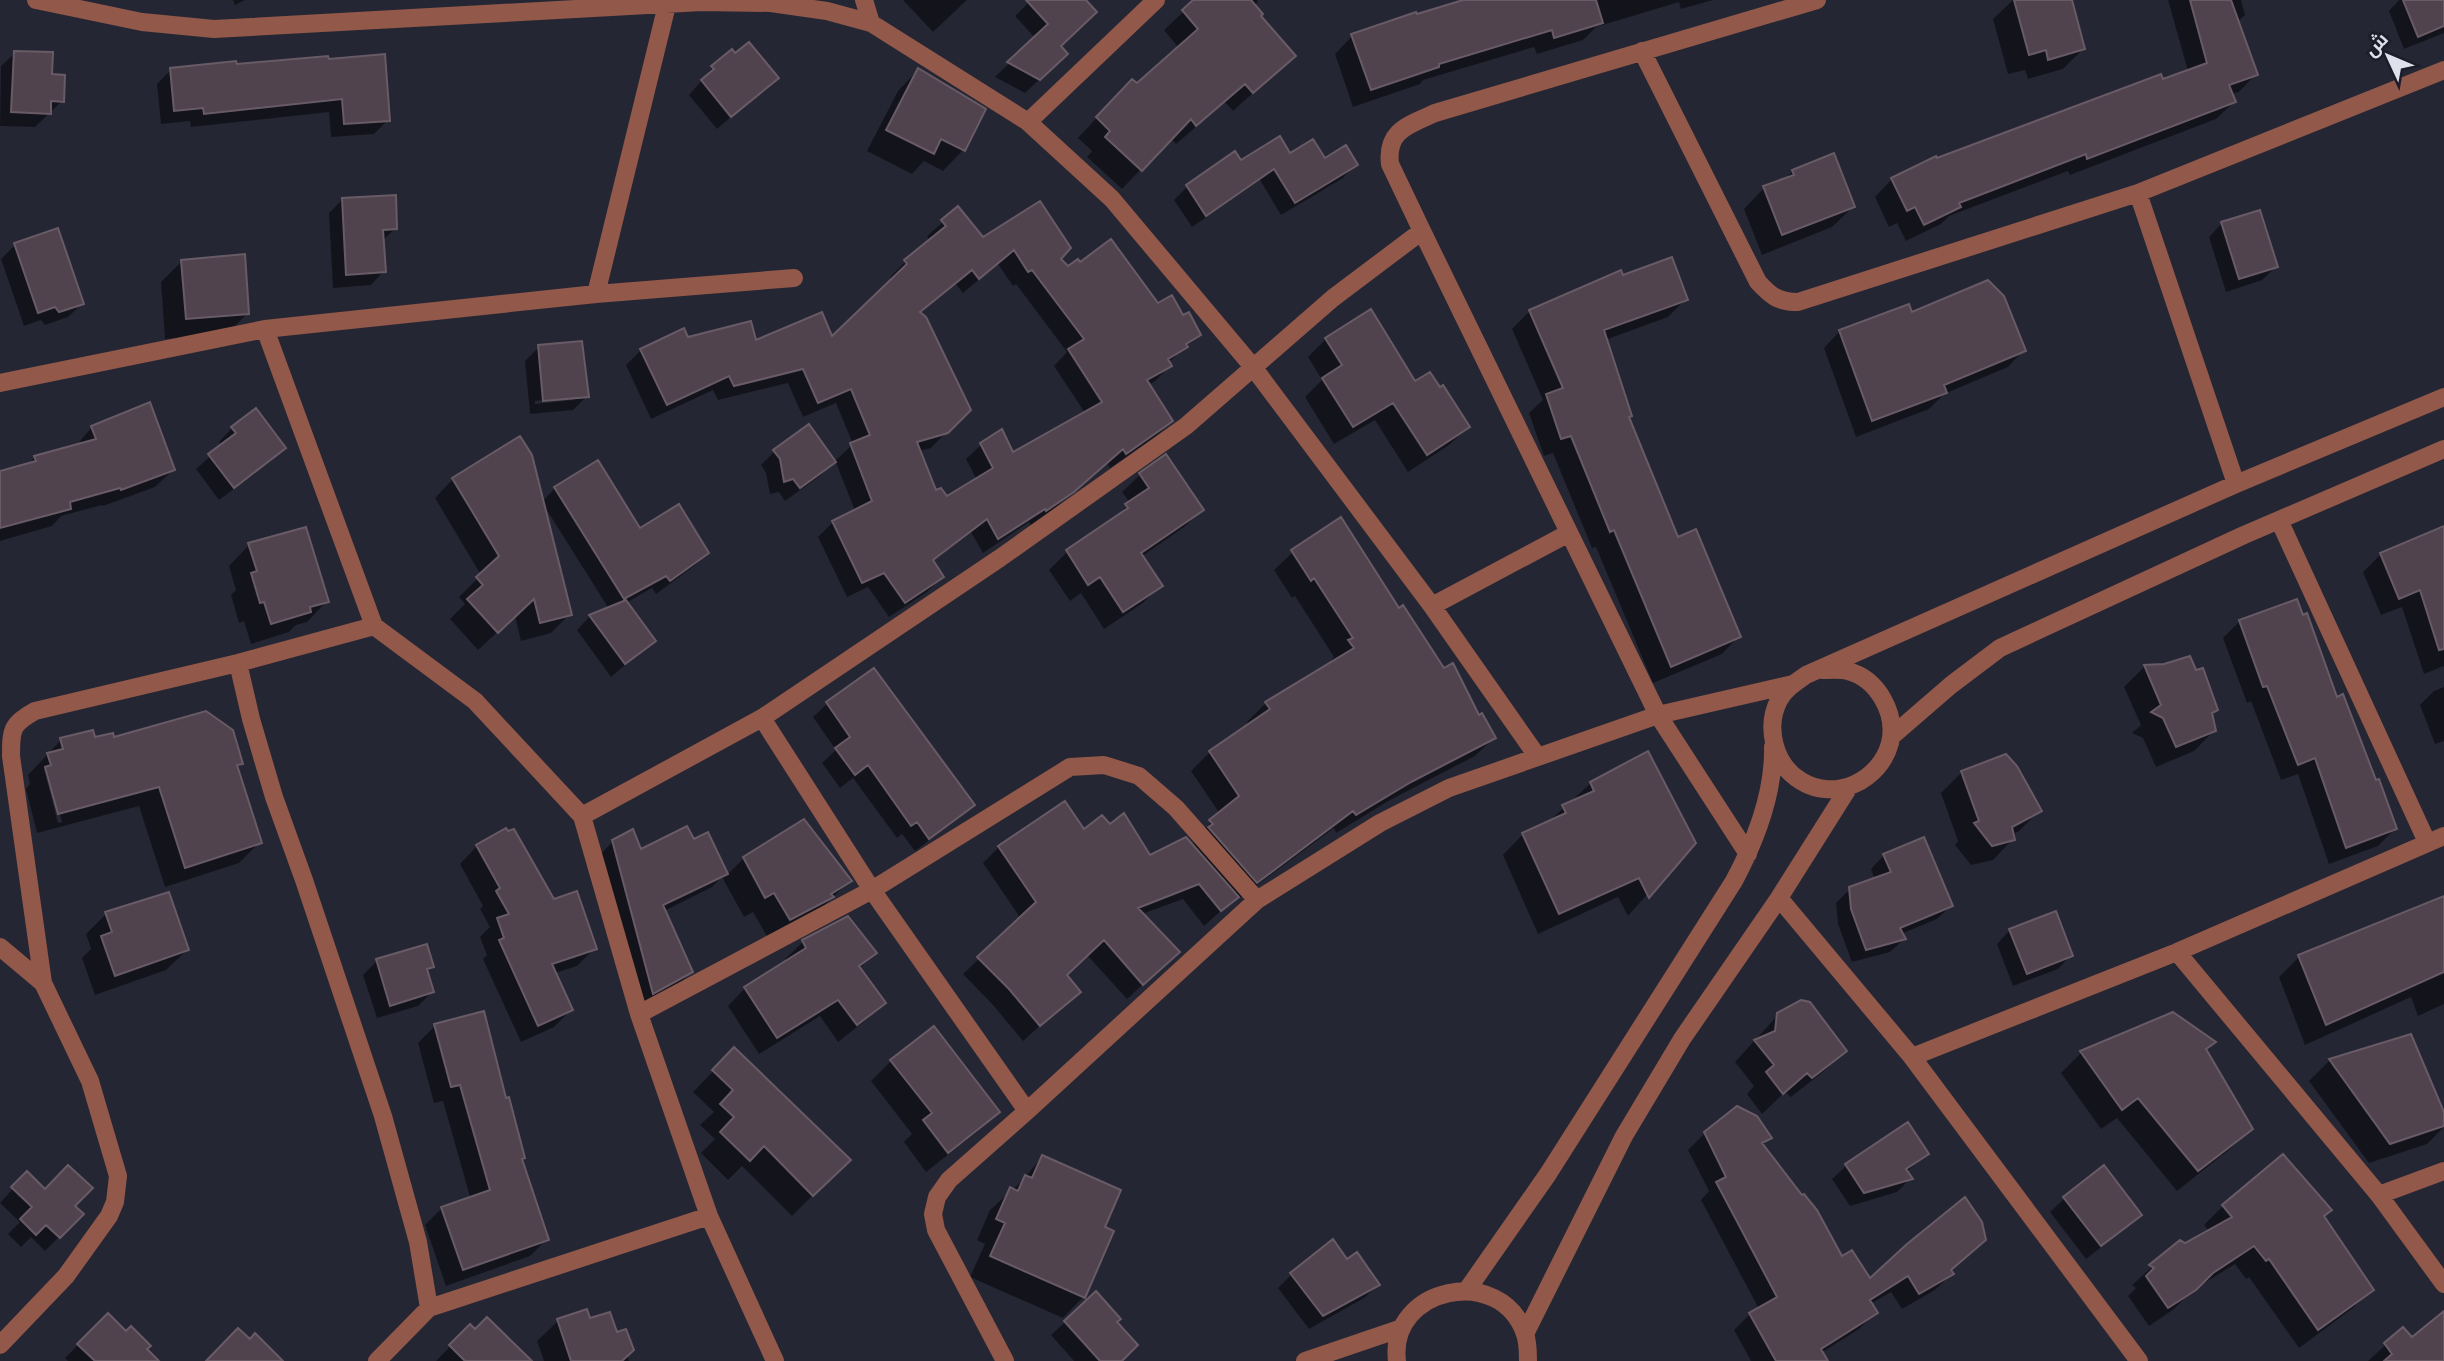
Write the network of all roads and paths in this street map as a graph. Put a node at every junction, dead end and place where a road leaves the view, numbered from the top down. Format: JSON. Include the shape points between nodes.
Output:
{"nodes":[{"id":1,"x":36,"y":0,"type":"edge"},
{"id":2,"x":864,"y":0,"type":"edge"},
{"id":3,"x":1156,"y":0,"type":"edge"},
{"id":4,"x":1818,"y":0,"type":"edge"},
{"id":5,"x":667,"y":5,"type":"junction"},
{"id":6,"x":871,"y":23,"type":"junction"},
{"id":7,"x":1642,"y":51,"type":"junction"},
{"id":8,"x":2444,"y":70,"type":"edge"},
{"id":9,"x":1028,"y":122,"type":"junction"},
{"id":10,"x":2138,"y":193,"type":"junction"},
{"id":11,"x":1422,"y":231,"type":"junction"},
{"id":12,"x":794,"y":278,"type":"dead end"},
{"id":13,"x":596,"y":294,"type":"junction"},
{"id":14,"x":265,"y":329,"type":"junction"},
{"id":15,"x":1253,"y":367,"type":"junction"},
{"id":16,"x":0,"y":383,"type":"edge"},
{"id":17,"x":2444,"y":397,"type":"edge"},
{"id":18,"x":2444,"y":449,"type":"edge"},
{"id":19,"x":2236,"y":484,"type":"junction"},
{"id":20,"x":2279,"y":520,"type":"junction"},
{"id":21,"x":1569,"y":533,"type":"junction"},
{"id":22,"x":1432,"y":606,"type":"junction"},
{"id":23,"x":374,"y":626,"type":"junction"},
{"id":24,"x":238,"y":663,"type":"junction"},
{"id":25,"x":1822,"y":670,"type":"junction"},
{"id":26,"x":1793,"y":684,"type":"junction"},
{"id":27,"x":1658,"y":715,"type":"junction"},
{"id":28,"x":762,"y":718,"type":"junction"},
{"id":29,"x":1892,"y":736,"type":"junction"},
{"id":30,"x":1773,"y":740,"type":"junction"},
{"id":31,"x":1537,"y":756,"type":"junction"},
{"id":32,"x":1849,"y":787,"type":"junction"},
{"id":33,"x":582,"y":816,"type":"junction"},
{"id":34,"x":2436,"y":839,"type":"edge"},
{"id":35,"x":1748,"y":855,"type":"junction"},
{"id":36,"x":872,"y":890,"type":"junction"},
{"id":37,"x":1780,"y":898,"type":"junction"},
{"id":38,"x":1257,"y":900,"type":"junction"},
{"id":39,"x":0,"y":947,"type":"edge"},
{"id":40,"x":2177,"y":952,"type":"junction"},
{"id":41,"x":43,"y":983,"type":"junction"},
{"id":42,"x":639,"y":1014,"type":"junction"},
{"id":43,"x":1912,"y":1057,"type":"junction"},
{"id":44,"x":1027,"y":1111,"type":"junction"},
{"id":45,"x":2444,"y":1171,"type":"edge"},
{"id":46,"x":2379,"y":1195,"type":"junction"},
{"id":47,"x":709,"y":1216,"type":"junction"},
{"id":48,"x":2444,"y":1284,"type":"edge"},
{"id":49,"x":1467,"y":1290,"type":"junction"},
{"id":50,"x":429,"y":1308,"type":"junction"},
{"id":51,"x":1402,"y":1328,"type":"junction"},
{"id":52,"x":1525,"y":1334,"type":"junction"},
{"id":53,"x":0,"y":1345,"type":"edge"},
{"id":54,"x":377,"y":1361,"type":"edge"},
{"id":55,"x":775,"y":1361,"type":"edge"},
{"id":56,"x":1005,"y":1361,"type":"edge"},
{"id":57,"x":1305,"y":1361,"type":"edge"},
{"id":58,"x":1397,"y":1361,"type":"edge"},
{"id":59,"x":1528,"y":1361,"type":"edge"},
{"id":60,"x":2139,"y":1361,"type":"edge"}],
"edges":[{"from":1,"to":5,"type":"street","via":[[142,22],[214,29]]},
{"from":2,"to":6,"type":"street"},
{"from":3,"to":9,"type":"street"},
{"from":4,"to":7,"type":"street"},
{"from":5,"to":6,"type":"street","via":[[771,3]]},
{"from":5,"to":13,"type":"street"},
{"from":6,"to":9,"type":"street"},
{"from":7,"to":10,"type":"street","via":[[1758,282],[1783,302],[1813,298]]},
{"from":7,"to":11,"type":"street","via":[[1435,113],[1398,133],[1391,141],[1390,164]]},
{"from":8,"to":10,"type":"street"},
{"from":9,"to":15,"type":"street","via":[[1112,199]]},
{"from":10,"to":19,"type":"street"},
{"from":11,"to":15,"type":"street","via":[[1333,298]]},
{"from":11,"to":21,"type":"street"},
{"from":12,"to":13,"type":"street"},
{"from":13,"to":14,"type":"street"},
{"from":14,"to":16,"type":"street"},
{"from":14,"to":23,"type":"street"},
{"from":15,"to":22,"type":"street"},
{"from":15,"to":28,"type":"street","via":[[1186,426]]},
{"from":17,"to":19,"type":"street"},
{"from":18,"to":20,"type":"street"},
{"from":19,"to":25,"type":"street"},
{"from":20,"to":29,"type":"street","via":[[2000,648]]},
{"from":20,"to":34,"type":"street"},
{"from":21,"to":22,"type":"street"},
{"from":21,"to":27,"type":"street"},
{"from":22,"to":31,"type":"street"},
{"from":23,"to":24,"type":"street"},
{"from":23,"to":33,"type":"street","via":[[475,701]]},
{"from":24,"to":41,"type":"street","via":[[35,711],[15,726],[11,756]]},
{"from":24,"to":50,"type":"street","via":[[274,797],[383,1116],[418,1242]]},
{"from":25,"to":26,"type":"street"},
{"from":25,"to":29,"type":"street","via":[[1850,671],[1873,685],[1889,709]]},
{"from":26,"to":27,"type":"street"},
{"from":26,"to":30,"type":"street","via":[[1779,700],[1772,719]]},
{"from":27,"to":31,"type":"street"},
{"from":27,"to":35,"type":"street"},
{"from":28,"to":33,"type":"street"},
{"from":28,"to":36,"type":"street"},
{"from":29,"to":32,"type":"street","via":[[1878,768]]},
{"from":30,"to":32,"type":"street","via":[[1782,763],[1800,781],[1824,789]]},
{"from":30,"to":35,"type":"street","via":[[1769,790]]},
{"from":31,"to":38,"type":"street","via":[[1449,788],[1380,823]]},
{"from":32,"to":37,"type":"street"},
{"from":33,"to":42,"type":"street"},
{"from":34,"to":40,"type":"street"},
{"from":35,"to":49,"type":"street","via":[[1555,1163]]},
{"from":36,"to":38,"type":"street","via":[[1070,767],[1104,765],[1139,776],[1176,808]]},
{"from":36,"to":42,"type":"street"},
{"from":36,"to":44,"type":"street"},
{"from":37,"to":43,"type":"street"},
{"from":37,"to":52,"type":"street","via":[[1682,1039],[1624,1136]]},
{"from":38,"to":44,"type":"street"},
{"from":39,"to":41,"type":"street"},
{"from":40,"to":43,"type":"street"},
{"from":40,"to":46,"type":"street"},
{"from":41,"to":53,"type":"street","via":[[90,1081],[118,1176],[117,1189],[109,1216],[66,1276]]},
{"from":42,"to":47,"type":"street"},
{"from":43,"to":60,"type":"street"},
{"from":44,"to":56,"type":"street","via":[[948,1180],[933,1214],[936,1230]]},
{"from":45,"to":46,"type":"street"},
{"from":46,"to":48,"type":"street"},
{"from":47,"to":50,"type":"street"},
{"from":47,"to":55,"type":"street"},
{"from":49,"to":51,"type":"street","via":[[1441,1294],[1419,1307]]},
{"from":49,"to":52,"type":"street","via":[[1491,1296],[1512,1312]]},
{"from":50,"to":54,"type":"street"},
{"from":51,"to":57,"type":"street"},
{"from":51,"to":58,"type":"street"},
{"from":52,"to":59,"type":"street"}]}
